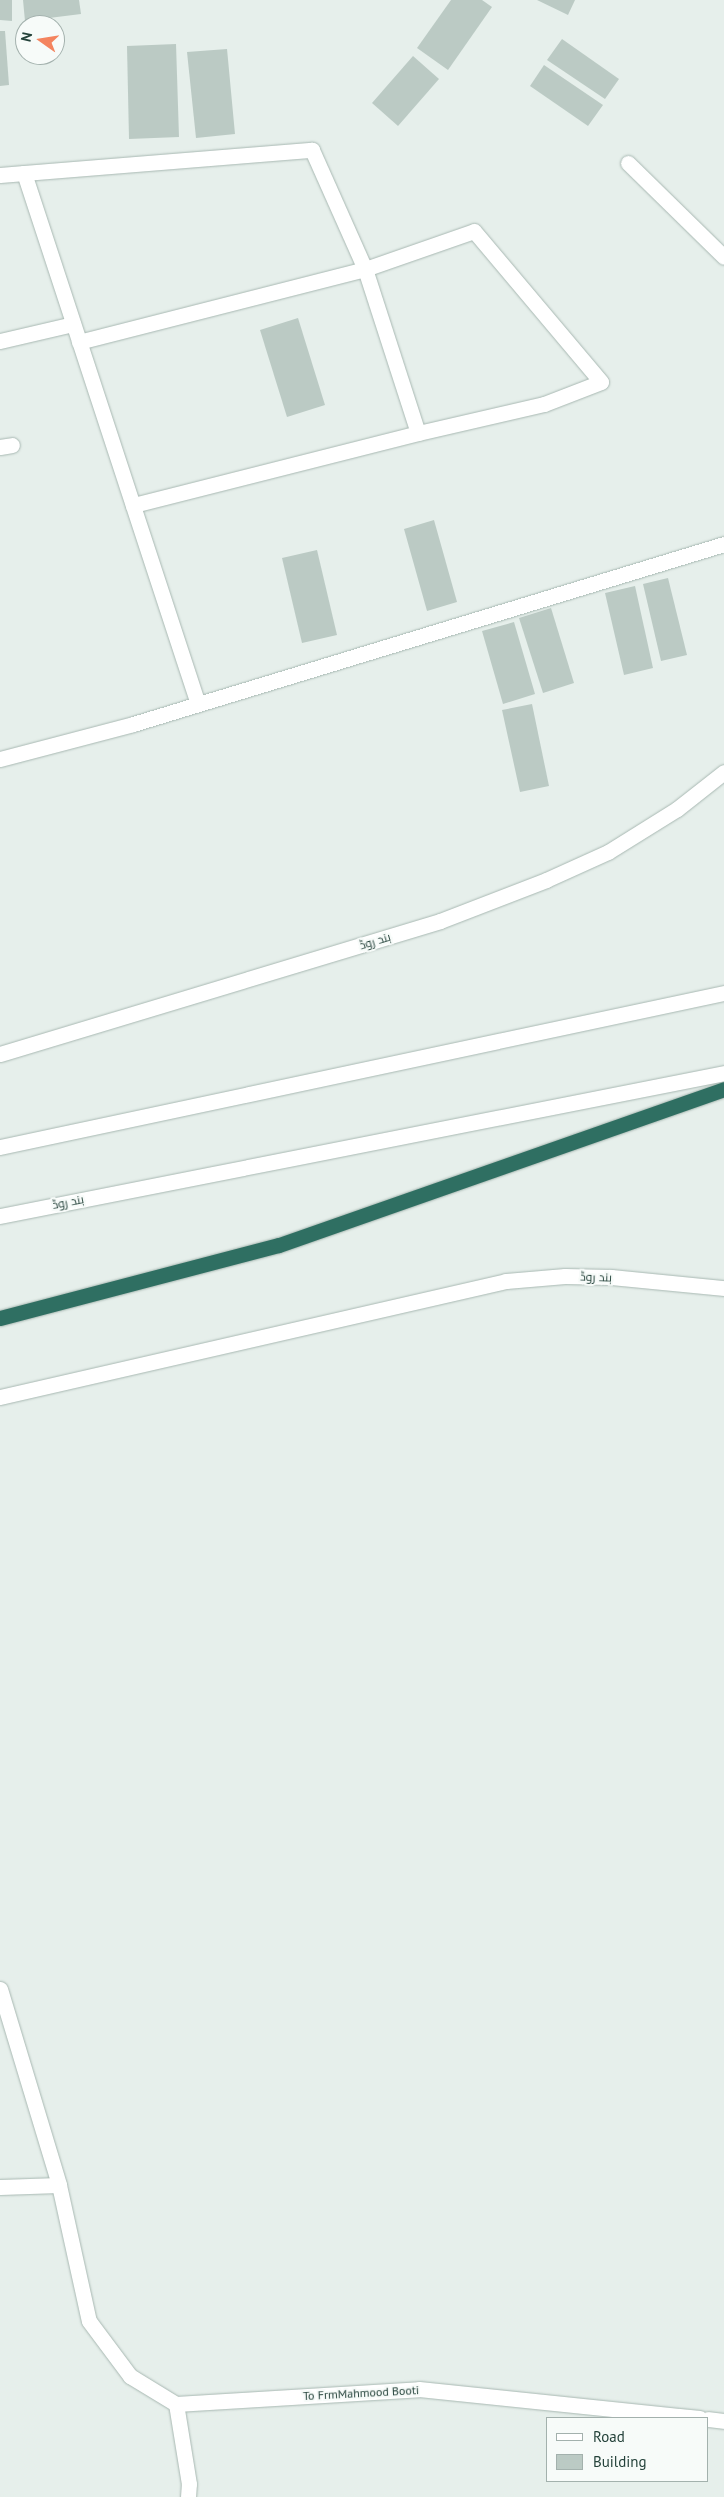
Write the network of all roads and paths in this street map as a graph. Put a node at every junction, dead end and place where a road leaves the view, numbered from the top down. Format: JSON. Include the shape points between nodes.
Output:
{"nodes":[{"id":1,"x":628,"y":163,"type":"dead end"},
{"id":2,"x":24,"y":173,"type":"junction"},
{"id":3,"x":0,"y":175,"type":"edge"},
{"id":4,"x":724,"y":257,"type":"edge"},
{"id":5,"x":365,"y":269,"type":"junction"},
{"id":6,"x":74,"y":324,"type":"junction"},
{"id":7,"x":0,"y":341,"type":"edge"},
{"id":8,"x":79,"y":342,"type":"junction"},
{"id":9,"x":418,"y":433,"type":"junction"},
{"id":10,"x":133,"y":505,"type":"junction"},
{"id":11,"x":724,"y":544,"type":"edge"},
{"id":12,"x":198,"y":704,"type":"junction"},
{"id":13,"x":0,"y":760,"type":"edge"},
{"id":14,"x":724,"y":772,"type":"edge"},
{"id":15,"x":724,"y":993,"type":"edge"},
{"id":16,"x":0,"y":1054,"type":"edge"},
{"id":17,"x":724,"y":1073,"type":"edge"},
{"id":18,"x":724,"y":1089,"type":"edge"},
{"id":19,"x":0,"y":1147,"type":"edge"},
{"id":20,"x":0,"y":1216,"type":"edge"},
{"id":21,"x":724,"y":1288,"type":"edge"},
{"id":22,"x":0,"y":1318,"type":"edge"},
{"id":23,"x":0,"y":1397,"type":"edge"},
{"id":24,"x":0,"y":1989,"type":"edge"},
{"id":25,"x":59,"y":2185,"type":"junction"},
{"id":26,"x":0,"y":2187,"type":"edge"},
{"id":27,"x":176,"y":2404,"type":"junction"},
{"id":28,"x":690,"y":2417,"type":"edge"},
{"id":29,"x":709,"y":2419,"type":"edge"},
{"id":30,"x":724,"y":2421,"type":"edge"},
{"id":31,"x":188,"y":2497,"type":"edge"}],
"edges":[{"from":1,"to":4,"type":"street"},
{"from":2,"to":3,"type":"street"},
{"from":2,"to":5,"type":"street","via":[[312,150]]},
{"from":2,"to":6,"type":"street"},
{"from":5,"to":8,"type":"street"},
{"from":5,"to":9,"type":"street"},
{"from":5,"to":9,"type":"street","via":[[474,231],[601,382],[544,404]]},
{"from":6,"to":7,"type":"street"},
{"from":6,"to":8,"type":"street"},
{"from":8,"to":10,"type":"street"},
{"from":9,"to":10,"type":"street"},
{"from":10,"to":12,"type":"street"},
{"from":11,"to":12,"type":"street"},
{"from":12,"to":13,"type":"street"},
{"from":14,"to":16,"type":"street","name":"بند روڈ","via":[[677,808],[608,852],[520,890],[440,921]]},
{"from":15,"to":19,"type":"street"},
{"from":17,"to":20,"type":"street","name":"بند روڈ"},
{"from":18,"to":22,"type":"highway","via":[[279,1245]]},
{"from":21,"to":23,"type":"street","name":"بند روڈ","via":[[611,1277],[506,1281]]},
{"from":24,"to":25,"type":"street"},
{"from":25,"to":26,"type":"street"},
{"from":25,"to":27,"type":"street","via":[[89,2320],[130,2376]]},
{"from":27,"to":28,"type":"street","name":"To FrmMahmood Booti","via":[[418,2389]]},
{"from":27,"to":31,"type":"street","via":[[189,2484]]},
{"from":29,"to":30,"type":"street"}]}
